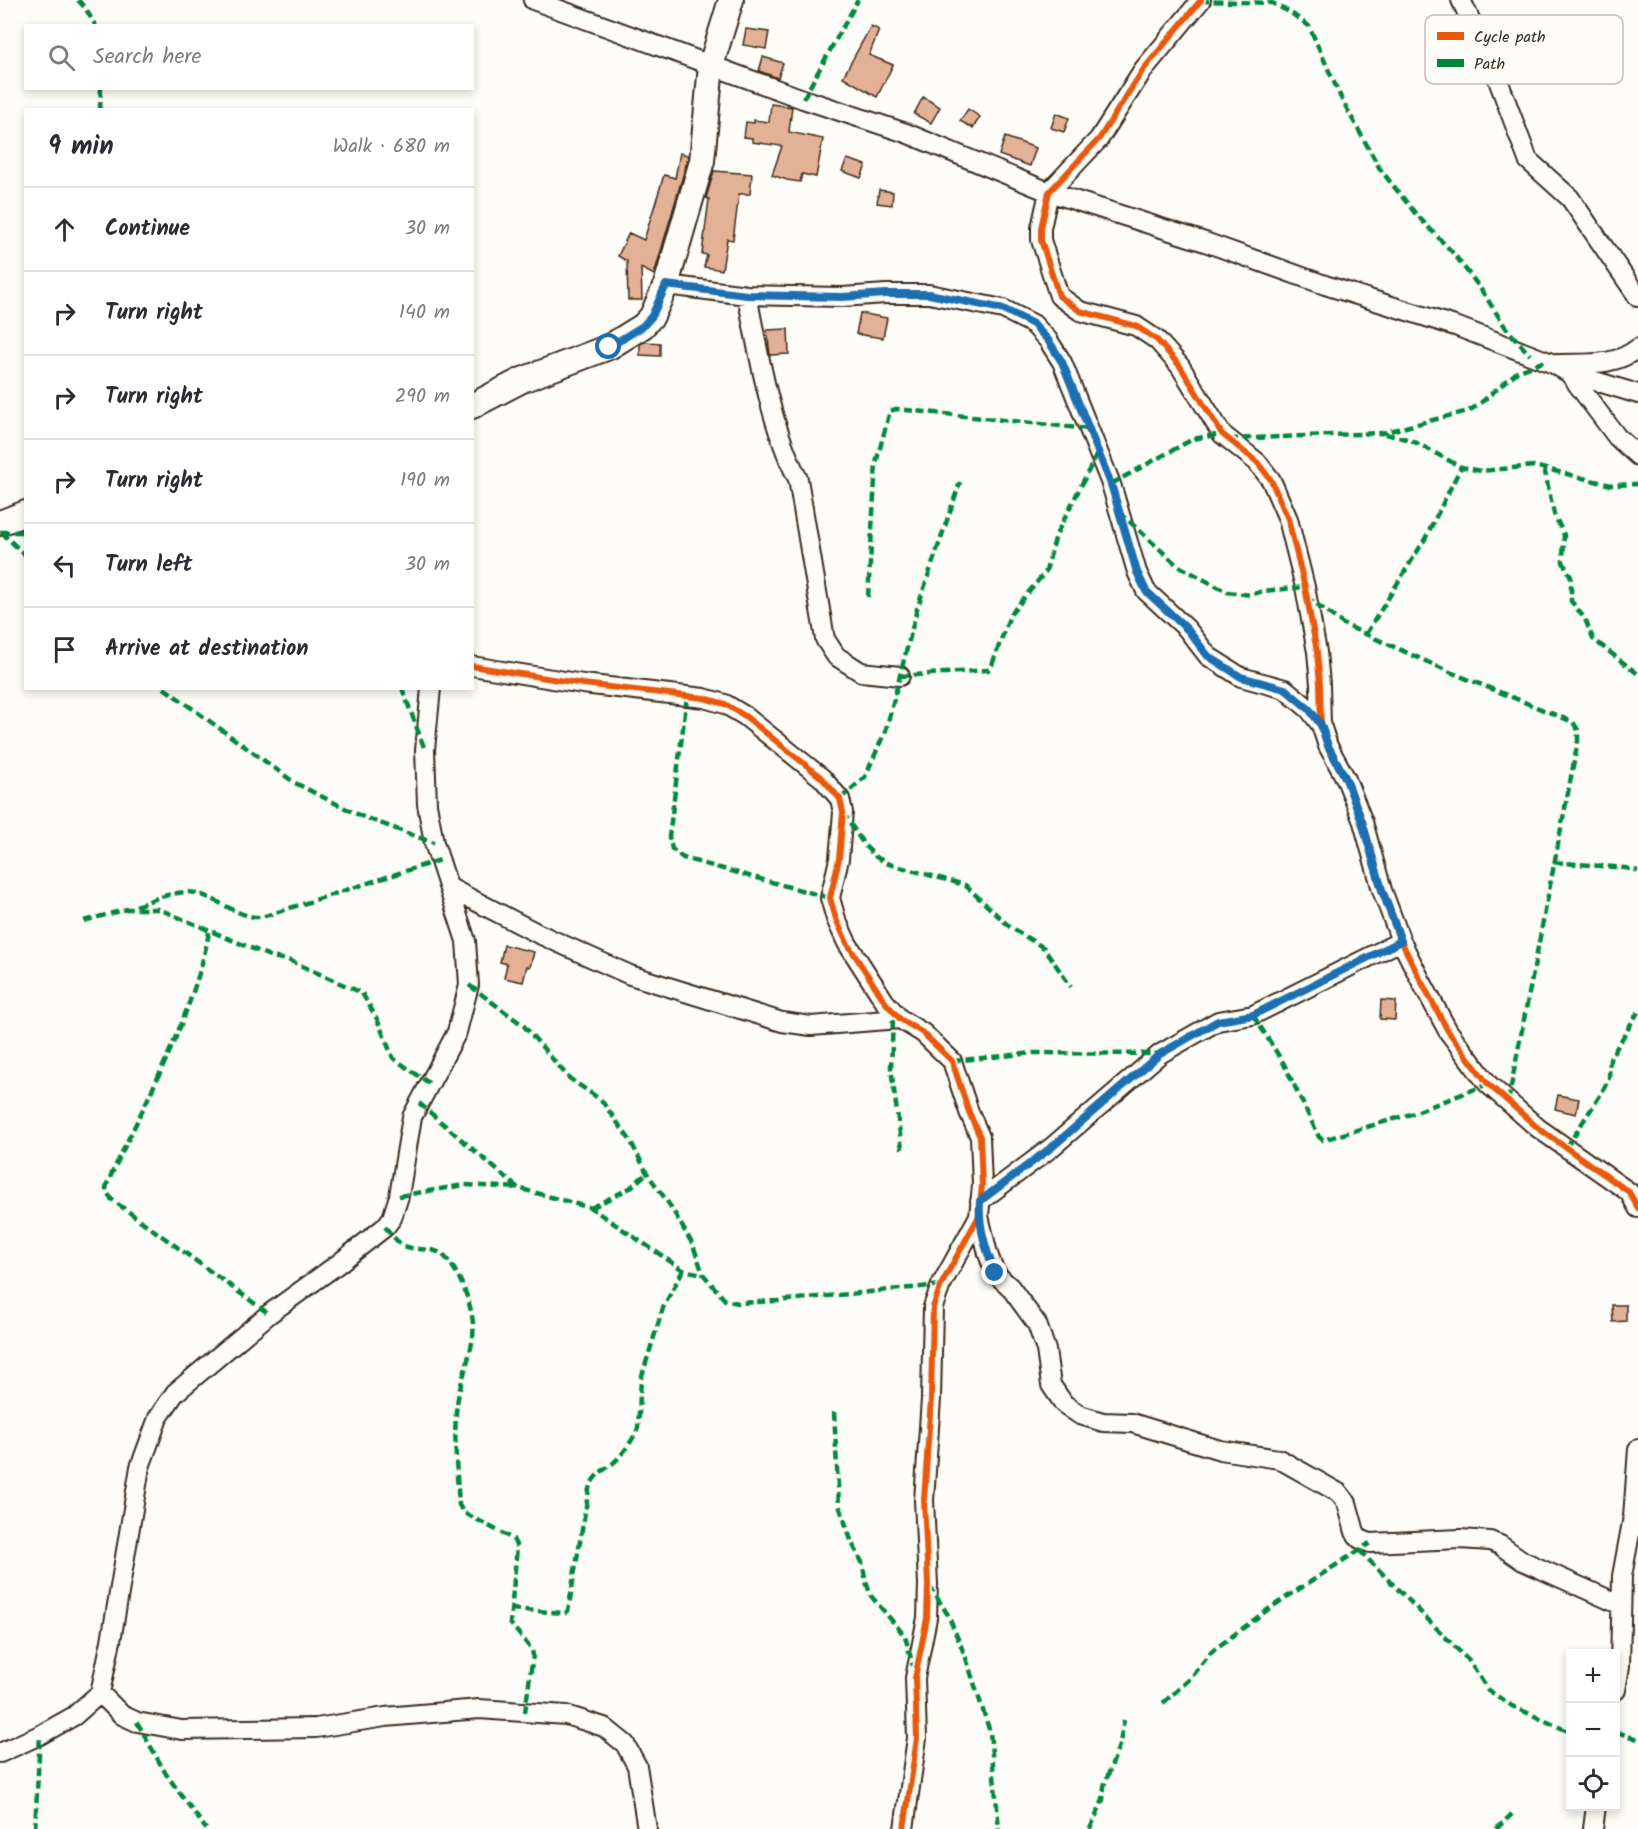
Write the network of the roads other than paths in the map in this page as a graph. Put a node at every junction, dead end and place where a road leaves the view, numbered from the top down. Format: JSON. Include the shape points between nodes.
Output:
{"nodes":[{"id":1,"x":533,"y":0,"type":"edge"},
{"id":2,"x":731,"y":0,"type":"edge"},
{"id":3,"x":1201,"y":0,"type":"edge"},
{"id":4,"x":1461,"y":0,"type":"edge"},
{"id":5,"x":572,"y":7,"type":"edge"},
{"id":6,"x":1468,"y":15,"type":"edge"},
{"id":7,"x":711,"y":64,"type":"junction"},
{"id":8,"x":1500,"y":84,"type":"edge"},
{"id":9,"x":1049,"y":192,"type":"junction"},
{"id":10,"x":666,"y":285,"type":"junction"},
{"id":11,"x":747,"y":295,"type":"junction"},
{"id":12,"x":1638,"y":297,"type":"edge"},
{"id":13,"x":1638,"y":348,"type":"edge"},
{"id":14,"x":1561,"y":369,"type":"junction"},
{"id":15,"x":1638,"y":394,"type":"edge"},
{"id":16,"x":477,"y":408,"type":"edge"},
{"id":17,"x":1638,"y":456,"type":"edge"},
{"id":18,"x":24,"y":514,"type":"edge"},
{"id":19,"x":0,"y":524,"type":"edge"},
{"id":20,"x":474,"y":666,"type":"edge"},
{"id":21,"x":900,"y":676,"type":"dead end"},
{"id":22,"x":431,"y":690,"type":"edge"},
{"id":23,"x":1321,"y":725,"type":"junction"},
{"id":24,"x":450,"y":888,"type":"junction"},
{"id":25,"x":1401,"y":941,"type":"junction"},
{"id":26,"x":900,"y":1019,"type":"junction"},
{"id":27,"x":1638,"y":1208,"type":"edge"},
{"id":28,"x":980,"y":1209,"type":"junction"},
{"id":29,"x":1638,"y":1449,"type":"edge"},
{"id":30,"x":1621,"y":1605,"type":"junction"},
{"id":31,"x":1620,"y":1666,"type":"edge"},
{"id":32,"x":99,"y":1693,"type":"junction"},
{"id":33,"x":0,"y":1753,"type":"edge"},
{"id":34,"x":1595,"y":1811,"type":"edge"},
{"id":35,"x":647,"y":1829,"type":"edge"},
{"id":36,"x":904,"y":1829,"type":"edge"},
{"id":37,"x":1593,"y":1829,"type":"edge"}],
"edges":[{"from":1,"to":5,"type":"street"},
{"from":2,"to":7,"type":"street"},
{"from":3,"to":9,"type":"street","via":[[1143,70],[1099,139]]},
{"from":4,"to":6,"type":"street"},
{"from":5,"to":7,"type":"street"},
{"from":7,"to":9,"type":"street","via":[[906,134]]},
{"from":7,"to":10,"type":"street","via":[[702,162]]},
{"from":8,"to":12,"type":"street","via":[[1528,160],[1570,198]]},
{"from":9,"to":14,"type":"street","via":[[1458,327]]},
{"from":9,"to":23,"type":"street","via":[[1041,240],[1059,296],[1080,311],[1136,326],[1157,340],[1180,366],[1222,434],[1257,462],[1271,480],[1288,519],[1305,587],[1317,652]]},
{"from":10,"to":11,"type":"street"},
{"from":10,"to":16,"type":"street","via":[[643,326],[609,347],[522,380]]},
{"from":11,"to":21,"type":"street","via":[[777,424],[798,479],[825,639],[836,656],[861,672]]},
{"from":11,"to":23,"type":"street","via":[[929,294],[1003,309],[1033,324],[1062,362],[1111,484],[1146,591],[1187,629],[1208,656],[1241,677],[1285,689]]},
{"from":13,"to":14,"type":"street","via":[[1622,359]]},
{"from":14,"to":15,"type":"street"},
{"from":14,"to":17,"type":"street"},
{"from":18,"to":19,"type":"street"},
{"from":20,"to":26,"type":"street","via":[[725,704],[822,778],[840,799],[843,812],[839,859],[830,898],[836,919],[847,943]]},
{"from":22,"to":24,"type":"street","via":[[425,750],[427,804],[434,843]]},
{"from":23,"to":25,"type":"street","via":[[1362,822]]},
{"from":24,"to":26,"type":"street","via":[[630,975],[782,1022],[811,1026]]},
{"from":24,"to":32,"type":"street","via":[[466,941],[469,985],[457,1032],[412,1118],[392,1218],[386,1227],[204,1367],[176,1393],[158,1418],[140,1467]]},
{"from":25,"to":27,"type":"street","via":[[1448,1031],[1488,1084],[1538,1128],[1629,1191]]},
{"from":25,"to":28,"type":"street","via":[[1253,1015],[1218,1021],[1160,1054]]},
{"from":26,"to":28,"type":"street","via":[[923,1033],[951,1061],[980,1137]]},
{"from":28,"to":30,"type":"street","via":[[987,1254],[995,1273],[1038,1324],[1052,1385],[1064,1404],[1080,1415],[1103,1422],[1132,1422],[1220,1450],[1279,1459],[1339,1493],[1347,1503],[1354,1532],[1370,1543],[1490,1541],[1523,1561]]},
{"from":28,"to":36,"type":"street","via":[[933,1307],[924,1500],[927,1618],[915,1678],[917,1738]]},
{"from":29,"to":30,"type":"street"},
{"from":30,"to":31,"type":"street"},
{"from":32,"to":33,"type":"street","via":[[74,1716]]},
{"from":32,"to":35,"type":"street","via":[[122,1715],[137,1722],[182,1730],[316,1728],[479,1709],[566,1715],[604,1727],[625,1744],[637,1766]]},
{"from":34,"to":37,"type":"street"}]}
